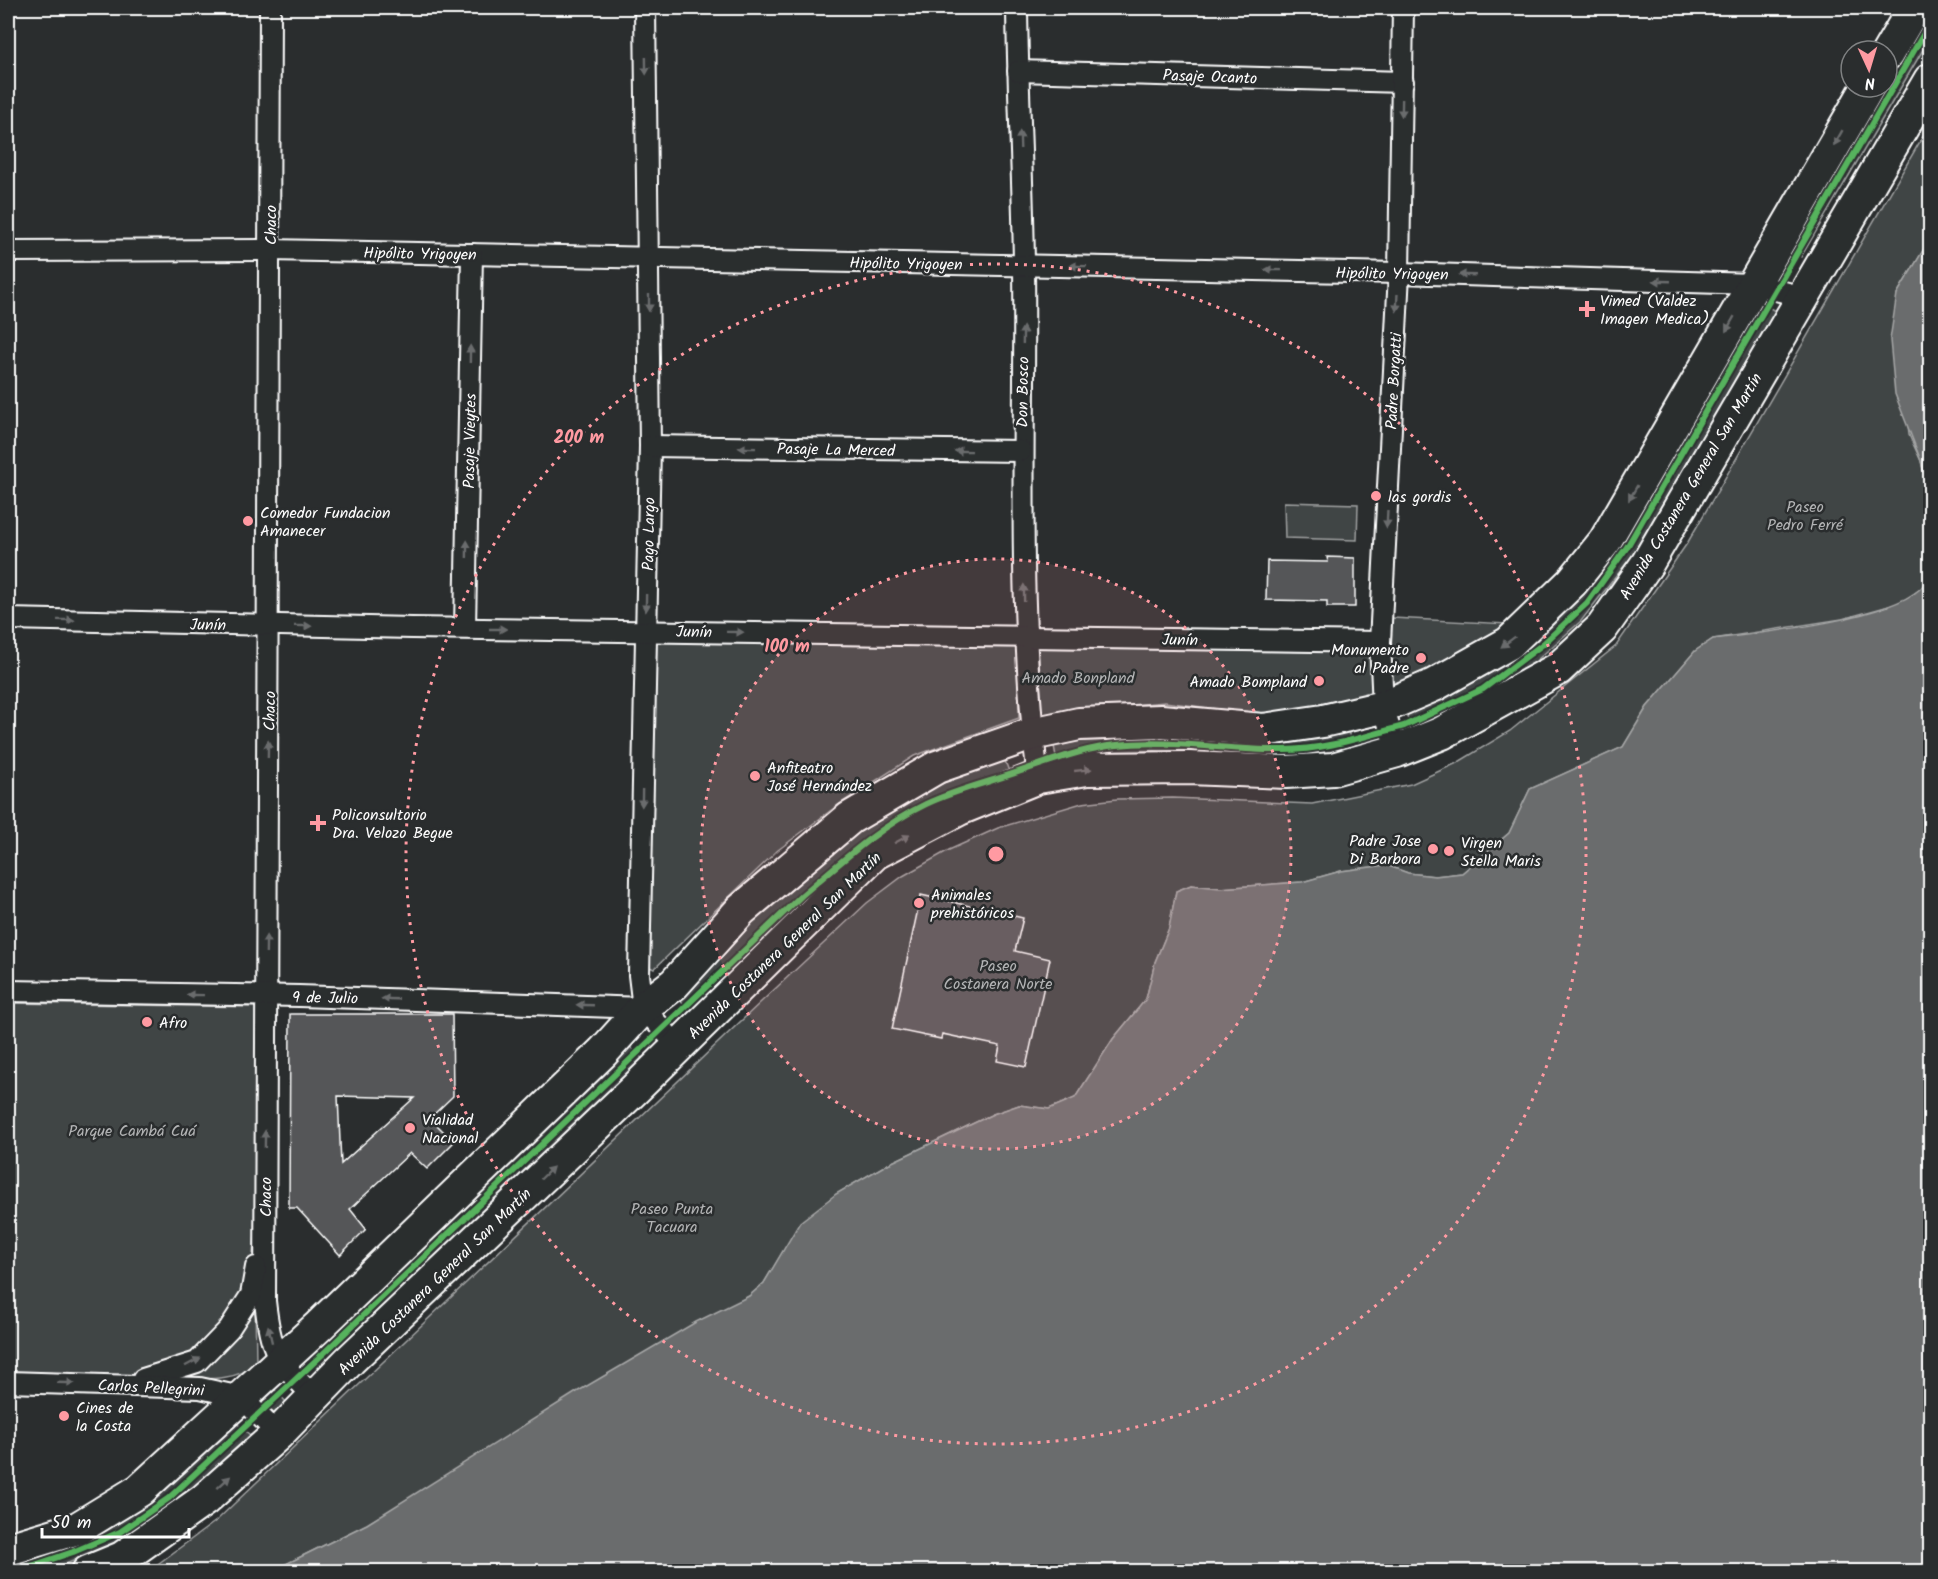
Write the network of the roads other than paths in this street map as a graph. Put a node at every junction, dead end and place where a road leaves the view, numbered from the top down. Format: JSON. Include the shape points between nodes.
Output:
{"nodes":[{"id":1,"x":270,"y":8,"type":"edge"},
{"id":2,"x":645,"y":8,"type":"edge"},
{"id":3,"x":1017,"y":8,"type":"edge"},
{"id":4,"x":1403,"y":8,"type":"edge"},
{"id":5,"x":1914,"y":8,"type":"edge"},
{"id":6,"x":1896,"y":39,"type":"edge"},
{"id":7,"x":1018,"y":71,"type":"junction"},
{"id":8,"x":1930,"y":80,"type":"edge"},
{"id":9,"x":1403,"y":81,"type":"junction"},
{"id":10,"x":1861,"y":99,"type":"edge"},
{"id":11,"x":270,"y":250,"type":"junction"},
{"id":12,"x":8,"y":251,"type":"edge"},
{"id":13,"x":472,"y":254,"type":"junction"},
{"id":14,"x":649,"y":259,"type":"junction"},
{"id":15,"x":1024,"y":265,"type":"junction"},
{"id":16,"x":1399,"y":273,"type":"junction"},
{"id":17,"x":1753,"y":284,"type":"junction"},
{"id":18,"x":1803,"y":297,"type":"junction"},
{"id":19,"x":650,"y":446,"type":"junction"},
{"id":20,"x":1022,"y":452,"type":"junction"},
{"id":21,"x":8,"y":619,"type":"edge"},
{"id":22,"x":270,"y":625,"type":"junction"},
{"id":23,"x":465,"y":628,"type":"junction"},
{"id":24,"x":646,"y":630,"type":"junction"},
{"id":25,"x":1025,"y":636,"type":"junction"},
{"id":26,"x":1380,"y":642,"type":"junction"},
{"id":27,"x":1383,"y":707,"type":"junction"},
{"id":28,"x":1032,"y":734,"type":"junction"},
{"id":29,"x":1397,"y":751,"type":"junction"},
{"id":30,"x":1038,"y":777,"type":"junction"},
{"id":31,"x":8,"y":991,"type":"edge"},
{"id":32,"x":266,"y":996,"type":"junction"},
{"id":33,"x":643,"y":1008,"type":"junction"},
{"id":34,"x":678,"y":1046,"type":"junction"},
{"id":35,"x":264,"y":1222,"type":"junction"},
{"id":36,"x":279,"y":1362,"type":"junction"},
{"id":37,"x":8,"y":1382,"type":"edge"},
{"id":38,"x":117,"y":1385,"type":"junction"},
{"id":39,"x":241,"y":1397,"type":"junction"},
{"id":40,"x":314,"y":1397,"type":"junction"},
{"id":41,"x":278,"y":1434,"type":"junction"},
{"id":42,"x":8,"y":1549,"type":"edge"},
{"id":43,"x":88,"y":1572,"type":"edge"}],
"edges":[{"from":1,"to":11,"type":"street","name":"Chaco"},
{"from":2,"to":14,"type":"street","name":"Pago Largo","one_way":true},
{"from":3,"to":7,"type":"street","name":"Don Bosco"},
{"from":4,"to":9,"type":"street","name":"Padre Borgatti"},
{"from":5,"to":6,"type":"main road"},
{"from":7,"to":9,"type":"street","name":"Pasaje Ocanto"},
{"from":15,"to":7,"type":"street","name":"Don Bosco","one_way":true},
{"from":8,"to":18,"type":"main road","name":"Avenida Costanera General San Martín"},
{"from":9,"to":16,"type":"street","name":"Padre Borgatti","one_way":true},
{"from":10,"to":17,"type":"main road","one_way":true},
{"from":11,"to":12,"type":"street","name":"Hipólito Yrigoyen"},
{"from":11,"to":13,"type":"street","name":"Hipólito Yrigoyen"},
{"from":11,"to":22,"type":"street","name":"Chaco"},
{"from":13,"to":14,"type":"street","name":"Hipólito Yrigoyen"},
{"from":23,"to":13,"type":"street","name":"Pasaje Vieytes","one_way":true},
{"from":14,"to":15,"type":"street","name":"Hipólito Yrigoyen"},
{"from":14,"to":19,"type":"street","name":"Pago Largo","one_way":true},
{"from":16,"to":15,"type":"street","name":"Hipólito Yrigoyen","one_way":true},
{"from":20,"to":15,"type":"street","name":"Don Bosco","one_way":true},
{"from":17,"to":16,"type":"street","name":"Hipólito Yrigoyen","one_way":true},
{"from":16,"to":26,"type":"street","name":"Padre Borgatti","one_way":true},
{"from":17,"to":18,"type":"street","name":"Hipólito Yrigoyen"},
{"from":17,"to":27,"type":"main road","one_way":true,"via":[[1605,542],[1572,582],[1509,643],[1434,685]]},
{"from":18,"to":29,"type":"main road","name":"Avenida Costanera General San Martín","via":[[1647,564],[1602,628],[1558,669],[1522,691],[1442,734]]},
{"from":20,"to":19,"type":"street","name":"Pasaje La Merced","one_way":true},
{"from":19,"to":24,"type":"street","name":"Pago Largo","one_way":true},
{"from":25,"to":20,"type":"street","name":"Don Bosco","one_way":true},
{"from":21,"to":22,"type":"street","name":"Junín","one_way":true},
{"from":22,"to":23,"type":"street","name":"Junín","one_way":true},
{"from":32,"to":22,"type":"street","name":"Chaco","one_way":true},
{"from":23,"to":24,"type":"street","name":"Junín","one_way":true},
{"from":24,"to":25,"type":"street","name":"Junín","one_way":true},
{"from":24,"to":33,"type":"street","name":"Pago Largo","one_way":true,"via":[[639,975]]},
{"from":25,"to":26,"type":"street","name":"Junín"},
{"from":25,"to":28,"type":"street","name":"Don Bosco"},
{"from":26,"to":27,"type":"street","name":"Padre Borgatti"},
{"from":27,"to":28,"type":"main road","via":[[1323,722],[1263,730],[1161,721],[1079,724]]},
{"from":27,"to":29,"type":"street","name":"Padre Borgatti"},
{"from":28,"to":30,"type":"street","name":"Don Bosco"},
{"from":28,"to":33,"type":"main road","via":[[937,767],[850,818],[741,910],[674,984]]},
{"from":30,"to":29,"type":"main road","name":"Avenida Costanera General San Martín","one_way":true,"via":[[1087,769],[1333,769]]},
{"from":34,"to":30,"type":"main road","name":"Avenida Costanera General San Martín","one_way":true,"via":[[875,854],[959,809]]},
{"from":32,"to":31,"type":"street","name":"9 de Julio","one_way":true},
{"from":33,"to":32,"type":"street","name":"9 de Julio","one_way":true},
{"from":35,"to":32,"type":"street","name":"Chaco","one_way":true},
{"from":33,"to":34,"type":"street"},
{"from":33,"to":36,"type":"main road","via":[[603,1053]]},
{"from":40,"to":34,"type":"main road","name":"Avenida Costanera General San Martín","one_way":true},
{"from":36,"to":35,"type":"street","name":"Chaco","one_way":true,"via":[[269,1335],[265,1301]]},
{"from":38,"to":35,"type":"street","one_way":true,"via":[[156,1377],[197,1362],[230,1329],[251,1295]]},
{"from":36,"to":39,"type":"main road"},
{"from":36,"to":40,"type":"street","name":"Chaco"},
{"from":37,"to":38,"type":"street","name":"Carlos Pellegrini","one_way":true},
{"from":38,"to":39,"type":"street","name":"Carlos Pellegrini","via":[[200,1388]]},
{"from":39,"to":41,"type":"street"},
{"from":39,"to":42,"type":"main road","via":[[171,1464],[112,1510],[78,1528]]},
{"from":40,"to":41,"type":"main road","name":"Avenida Costanera General San Martín"},
{"from":43,"to":41,"type":"main road","name":"Avenida Costanera General San Martín","one_way":true,"via":[[122,1558],[204,1500]]}]}
